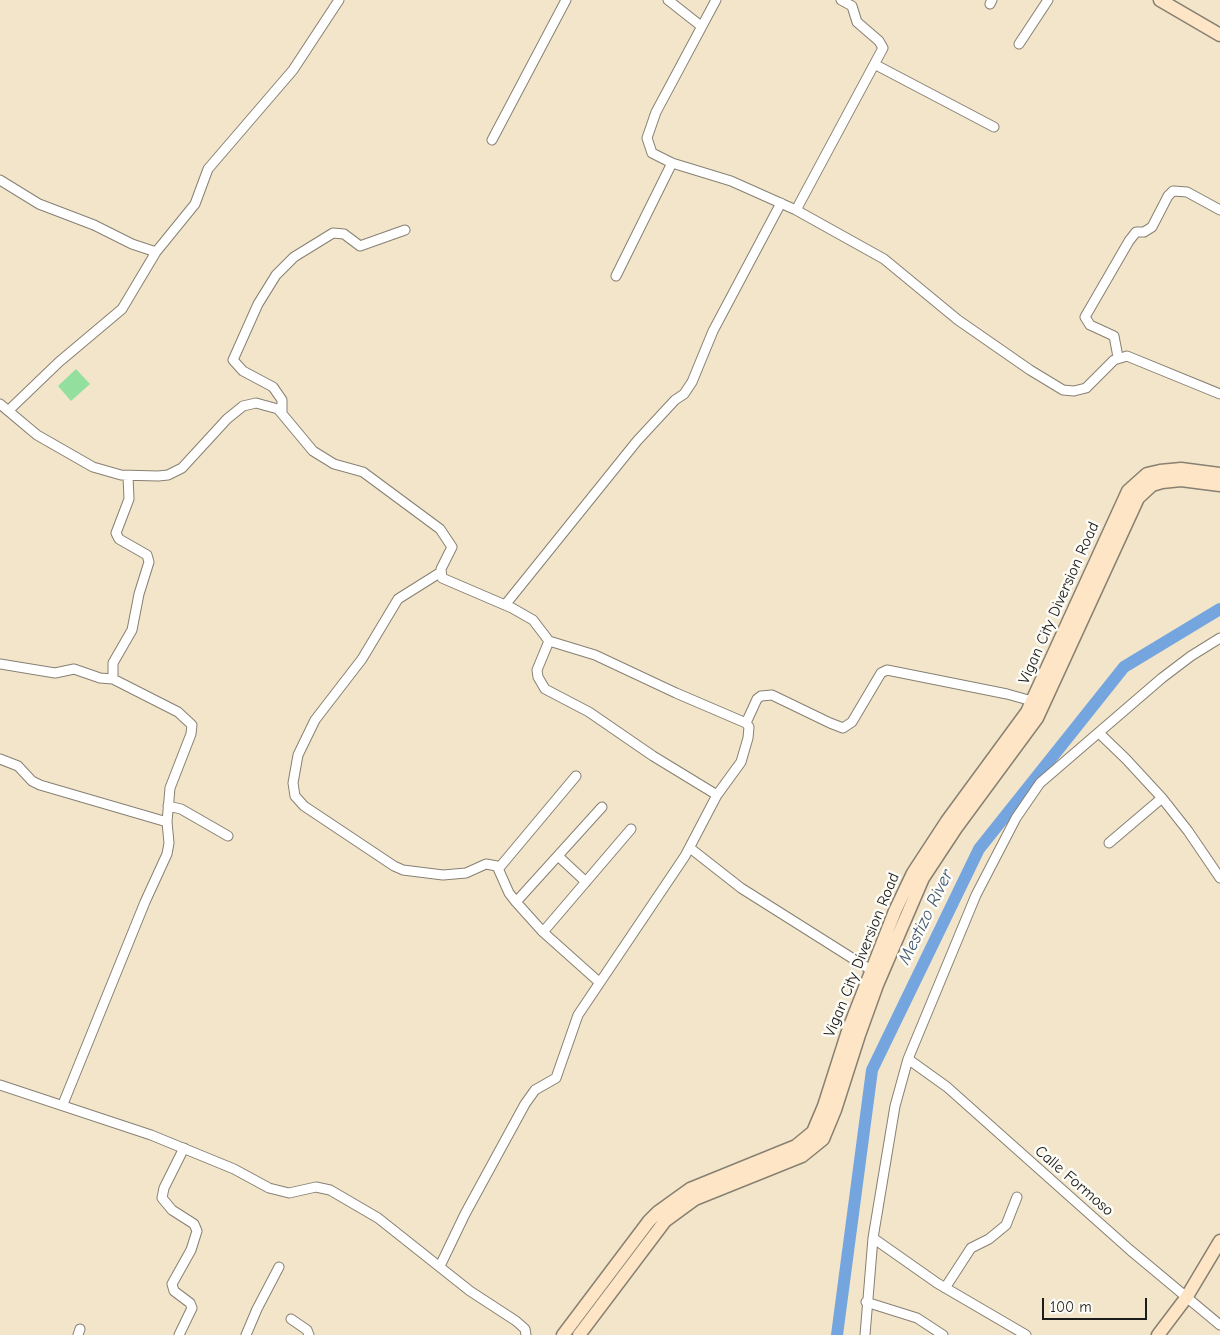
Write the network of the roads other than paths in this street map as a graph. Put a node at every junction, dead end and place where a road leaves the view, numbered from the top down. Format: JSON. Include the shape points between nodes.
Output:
{"nodes":[{"id":1,"x":339,"y":0,"type":"edge"},
{"id":2,"x":566,"y":0,"type":"edge"},
{"id":3,"x":668,"y":0,"type":"edge"},
{"id":4,"x":716,"y":0,"type":"edge"},
{"id":5,"x":842,"y":0,"type":"edge"},
{"id":6,"x":1048,"y":0,"type":"edge"},
{"id":7,"x":1160,"y":0,"type":"edge"},
{"id":8,"x":701,"y":26,"type":"junction"},
{"id":9,"x":1220,"y":36,"type":"edge"},
{"id":10,"x":1019,"y":44,"type":"dead end"},
{"id":11,"x":876,"y":65,"type":"junction"},
{"id":12,"x":994,"y":128,"type":"dead end"},
{"id":13,"x":492,"y":140,"type":"dead end"},
{"id":14,"x":672,"y":163,"type":"junction"},
{"id":15,"x":0,"y":180,"type":"edge"},
{"id":16,"x":781,"y":203,"type":"junction"},
{"id":17,"x":796,"y":210,"type":"junction"},
{"id":18,"x":1220,"y":210,"type":"edge"},
{"id":19,"x":406,"y":230,"type":"dead end"},
{"id":20,"x":156,"y":252,"type":"junction"},
{"id":21,"x":616,"y":276,"type":"dead end"},
{"id":22,"x":1118,"y":357,"type":"junction"},
{"id":23,"x":1220,"y":394,"type":"edge"},
{"id":24,"x":0,"y":404,"type":"edge"},
{"id":25,"x":8,"y":411,"type":"junction"},
{"id":26,"x":282,"y":412,"type":"junction"},
{"id":27,"x":1220,"y":474,"type":"edge"},
{"id":28,"x":128,"y":476,"type":"junction"},
{"id":29,"x":1220,"y":485,"type":"edge"},
{"id":30,"x":441,"y":572,"type":"junction"},
{"id":31,"x":1089,"y":588,"type":"junction"},
{"id":32,"x":505,"y":605,"type":"junction"},
{"id":33,"x":1220,"y":638,"type":"edge"},
{"id":34,"x":549,"y":641,"type":"junction"},
{"id":35,"x":0,"y":664,"type":"edge"},
{"id":36,"x":113,"y":679,"type":"junction"},
{"id":37,"x":1032,"y":701,"type":"junction"},
{"id":38,"x":746,"y":723,"type":"junction"},
{"id":39,"x":1099,"y":733,"type":"junction"},
{"id":40,"x":0,"y":759,"type":"edge"},
{"id":41,"x":576,"y":776,"type":"dead end"},
{"id":42,"x":717,"y":795,"type":"junction"},
{"id":43,"x":1162,"y":798,"type":"junction"},
{"id":44,"x":168,"y":806,"type":"junction"},
{"id":45,"x":602,"y":807,"type":"dead end"},
{"id":46,"x":166,"y":822,"type":"junction"},
{"id":47,"x":632,"y":829,"type":"dead end"},
{"id":48,"x":228,"y":836,"type":"dead end"},
{"id":49,"x":1109,"y":843,"type":"dead end"},
{"id":50,"x":690,"y":848,"type":"junction"},
{"id":51,"x":558,"y":856,"type":"junction"},
{"id":52,"x":499,"y":868,"type":"junction"},
{"id":53,"x":1220,"y":878,"type":"edge"},
{"id":54,"x":586,"y":882,"type":"junction"},
{"id":55,"x":516,"y":902,"type":"junction"},
{"id":56,"x":544,"y":932,"type":"junction"},
{"id":57,"x":872,"y":979,"type":"junction"},
{"id":58,"x":599,"y":982,"type":"junction"},
{"id":59,"x":908,"y":1059,"type":"junction"},
{"id":60,"x":0,"y":1085,"type":"edge"},
{"id":61,"x":64,"y":1104,"type":"junction"},
{"id":62,"x":184,"y":1148,"type":"junction"},
{"id":63,"x":1017,"y":1197,"type":"dead end"},
{"id":64,"x":873,"y":1238,"type":"junction"},
{"id":65,"x":1220,"y":1241,"type":"edge"},
{"id":66,"x":440,"y":1266,"type":"junction"},
{"id":67,"x":279,"y":1267,"type":"dead end"},
{"id":68,"x":945,"y":1288,"type":"junction"},
{"id":69,"x":1186,"y":1298,"type":"junction"},
{"id":70,"x":866,"y":1302,"type":"junction"},
{"id":71,"x":290,"y":1319,"type":"dead end"},
{"id":72,"x":1220,"y":1325,"type":"edge"},
{"id":73,"x":181,"y":1334,"type":"edge"},
{"id":74,"x":246,"y":1335,"type":"edge"},
{"id":75,"x":309,"y":1335,"type":"edge"},
{"id":76,"x":526,"y":1335,"type":"edge"},
{"id":77,"x":563,"y":1335,"type":"edge"},
{"id":78,"x":579,"y":1335,"type":"edge"},
{"id":79,"x":865,"y":1335,"type":"edge"},
{"id":80,"x":943,"y":1335,"type":"edge"},
{"id":81,"x":1026,"y":1335,"type":"edge"},
{"id":82,"x":1158,"y":1335,"type":"edge"}],
"edges":[{"from":1,"to":20,"type":"street","via":[[299,63],[208,169],[194,204]]},
{"from":2,"to":13,"type":"street"},
{"from":3,"to":8,"type":"street"},
{"from":4,"to":8,"type":"street"},
{"from":5,"to":11,"type":"street","via":[[852,6],[857,22],[882,45]]},
{"from":6,"to":10,"type":"street"},
{"from":7,"to":9,"type":"main road"},
{"from":8,"to":14,"type":"street","via":[[656,112],[647,138],[652,153]]},
{"from":11,"to":12,"type":"street"},
{"from":11,"to":17,"type":"street"},
{"from":14,"to":16,"type":"street","via":[[731,181]]},
{"from":14,"to":21,"type":"street"},
{"from":15,"to":20,"type":"street","via":[[39,204]]},
{"from":16,"to":17,"type":"street"},
{"from":16,"to":32,"type":"street","via":[[684,394],[637,442]]},
{"from":17,"to":22,"type":"street","via":[[884,259],[958,320],[1058,388],[1074,392],[1086,388]]},
{"from":18,"to":22,"type":"street","via":[[1187,192],[1173,191],[1152,227],[1136,232],[1129,241],[1085,317],[1090,324],[1114,336]]},
{"from":19,"to":26,"type":"street","via":[[360,246],[344,234],[333,233],[294,257],[276,275],[258,304],[233,360],[240,369],[273,387],[282,400]]},
{"from":20,"to":25,"type":"street","via":[[122,308]]},
{"from":22,"to":23,"type":"street","via":[[1131,357]]},
{"from":24,"to":25,"type":"street"},
{"from":25,"to":28,"type":"street","via":[[37,436],[78,459],[107,472]]},
{"from":26,"to":28,"type":"street","via":[[262,404],[243,406],[176,472],[162,476]]},
{"from":26,"to":30,"type":"street","via":[[313,451],[334,464],[363,472],[440,529],[452,546]]},
{"from":27,"to":31,"type":"main road","name":"Vigan City Diversion Road","via":[[1160,470],[1135,483],[1128,491]]},
{"from":28,"to":36,"type":"street","via":[[129,499],[116,533],[119,540],[147,555],[149,562],[132,630],[114,663]]},
{"from":29,"to":31,"type":"main road","name":"Vigan City Diversion Road","via":[[1181,480],[1152,485],[1143,492]]},
{"from":30,"to":32,"type":"street","via":[[445,580]]},
{"from":30,"to":52,"type":"street","via":[[398,599],[362,659],[315,720],[298,755],[293,790],[304,806],[399,868],[442,874],[466,873],[486,864]]},
{"from":31,"to":37,"type":"main road","name":"Vigan City Diversion Road"},
{"from":31,"to":57,"type":"main road","name":"Vigan City Diversion Road","via":[[1037,718],[923,878]]},
{"from":32,"to":34,"type":"street","via":[[533,620]]},
{"from":33,"to":39,"type":"street","via":[[1162,678]]},
{"from":34,"to":38,"type":"street","via":[[595,655]]},
{"from":34,"to":42,"type":"street","via":[[537,670],[545,688],[589,712]]},
{"from":35,"to":36,"type":"street","via":[[52,673],[74,669]]},
{"from":36,"to":44,"type":"street","via":[[178,712],[192,724],[170,788]]},
{"from":37,"to":38,"type":"street","via":[[887,670],[881,673],[847,726],[838,727],[772,695],[757,699]]},
{"from":37,"to":57,"type":"main road","name":"Vigan City Diversion Road","via":[[913,873]]},
{"from":38,"to":42,"type":"street","via":[[749,727],[744,756]]},
{"from":39,"to":43,"type":"street"},
{"from":39,"to":59,"type":"street","via":[[1040,783],[1016,818],[976,895]]},
{"from":40,"to":46,"type":"street","via":[[18,766],[40,785]]},
{"from":41,"to":52,"type":"street"},
{"from":42,"to":50,"type":"street"},
{"from":43,"to":49,"type":"street"},
{"from":43,"to":53,"type":"street"},
{"from":44,"to":46,"type":"street"},
{"from":44,"to":48,"type":"street","via":[[181,809]]},
{"from":45,"to":51,"type":"street"},
{"from":46,"to":61,"type":"street","via":[[167,854]]},
{"from":47,"to":54,"type":"street"},
{"from":50,"to":57,"type":"street","via":[[741,888]]},
{"from":50,"to":58,"type":"street"},
{"from":51,"to":54,"type":"street"},
{"from":51,"to":55,"type":"street"},
{"from":52,"to":55,"type":"street"},
{"from":54,"to":56,"type":"street"},
{"from":55,"to":56,"type":"street"},
{"from":56,"to":58,"type":"street"},
{"from":57,"to":77,"type":"main road","name":"Vigan City Diversion Road","via":[[813,1132],[796,1146],[690,1189],[658,1212]]},
{"from":57,"to":78,"type":"main road","name":"Vigan City Diversion Road","via":[[859,1035],[823,1139],[802,1156],[695,1199],[666,1221]]},
{"from":58,"to":66,"type":"street","via":[[574,1023],[559,1073],[535,1090],[525,1104]]},
{"from":59,"to":64,"type":"street","via":[[895,1106]]},
{"from":59,"to":69,"type":"street","name":"Calle Formoso","via":[[947,1088]]},
{"from":60,"to":61,"type":"street"},
{"from":61,"to":62,"type":"street"},
{"from":62,"to":66,"type":"street","via":[[279,1191],[289,1193],[316,1187],[330,1190],[378,1218]]},
{"from":62,"to":73,"type":"street","via":[[162,1198],[172,1210],[194,1224],[196,1231],[191,1250],[172,1284],[174,1291],[192,1308]]},
{"from":63,"to":68,"type":"street","via":[[1006,1225],[989,1239],[970,1248]]},
{"from":64,"to":68,"type":"street"},
{"from":64,"to":70,"type":"street"},
{"from":65,"to":69,"type":"main road"},
{"from":66,"to":76,"type":"street","via":[[470,1291],[524,1327]]},
{"from":67,"to":74,"type":"street"},
{"from":68,"to":81,"type":"street"},
{"from":69,"to":72,"type":"street","name":"Calle Formoso"},
{"from":69,"to":82,"type":"main road"},
{"from":70,"to":79,"type":"street"},
{"from":70,"to":80,"type":"street","via":[[917,1318]]},
{"from":71,"to":75,"type":"street"}]}
